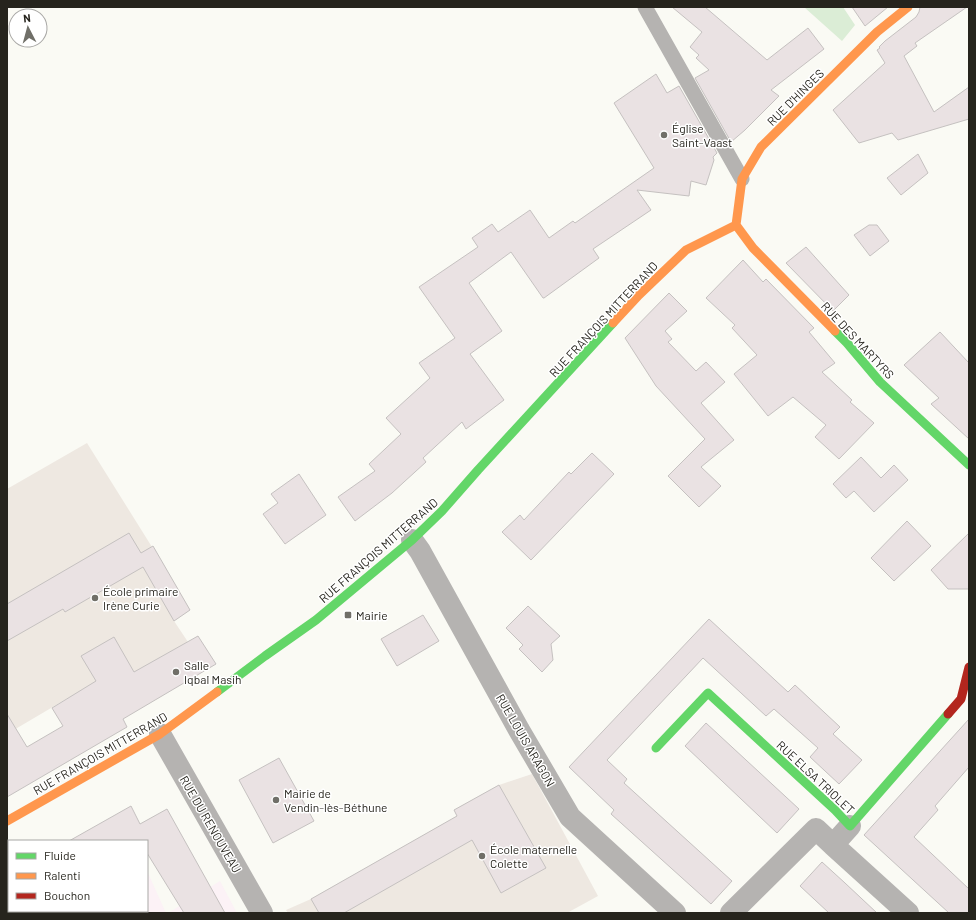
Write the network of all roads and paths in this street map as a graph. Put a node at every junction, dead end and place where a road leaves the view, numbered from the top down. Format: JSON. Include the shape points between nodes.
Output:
{"nodes":[{"id":1,"x":645,"y":7,"type":"edge"},
{"id":2,"x":908,"y":7,"type":"edge"},
{"id":3,"x":742,"y":179,"type":"junction"},
{"id":4,"x":736,"y":225,"type":"junction"},
{"id":5,"x":969,"y":465,"type":"edge"},
{"id":6,"x":412,"y":540,"type":"junction"},
{"id":7,"x":969,"y":667,"type":"edge"},
{"id":8,"x":160,"y":734,"type":"junction"},
{"id":9,"x":656,"y":748,"type":"dead end"},
{"id":10,"x":7,"y":821,"type":"edge"},
{"id":11,"x":850,"y":826,"type":"junction"},
{"id":12,"x":833,"y":845,"type":"junction"},
{"id":13,"x":262,"y":913,"type":"edge"},
{"id":14,"x":675,"y":913,"type":"edge"},
{"id":15,"x":731,"y":913,"type":"edge"},
{"id":16,"x":908,"y":913,"type":"edge"}],
"edges":[{"from":1,"to":3,"type":"lane"},
{"from":2,"to":3,"type":"street","name":"RUE D'HINGES","via":[[877,32],[761,147]]},
{"from":3,"to":4,"type":"street","name":"RUE D'HINGES"},
{"from":4,"to":5,"type":"street","name":"RUE DES MARTYRS","via":[[753,248],[848,343],[880,382]]},
{"from":4,"to":6,"type":"street","name":"RUE FRANÇOIS MITTERRAND","via":[[686,250],[639,295],[442,511]]},
{"from":6,"to":8,"type":"street","name":"RUE FRANÇOIS MITTERRAND","via":[[316,620]]},
{"from":6,"to":14,"type":"street","name":"RUE LOUIS ARAGON","via":[[570,817]]},
{"from":7,"to":11,"type":"street","name":"RUE ELSA TRIOLET","via":[[961,699]]},
{"from":8,"to":10,"type":"street","name":"RUE FRANÇOIS MITTERRAND"},
{"from":8,"to":13,"type":"street","name":"RUE DU RENOUVEAU"},
{"from":9,"to":11,"type":"street","name":"RUE ELSA TRIOLET","via":[[708,693]]},
{"from":11,"to":12,"type":"street"},
{"from":12,"to":15,"type":"street","via":[[816,829]]},
{"from":12,"to":16,"type":"street"}]}
